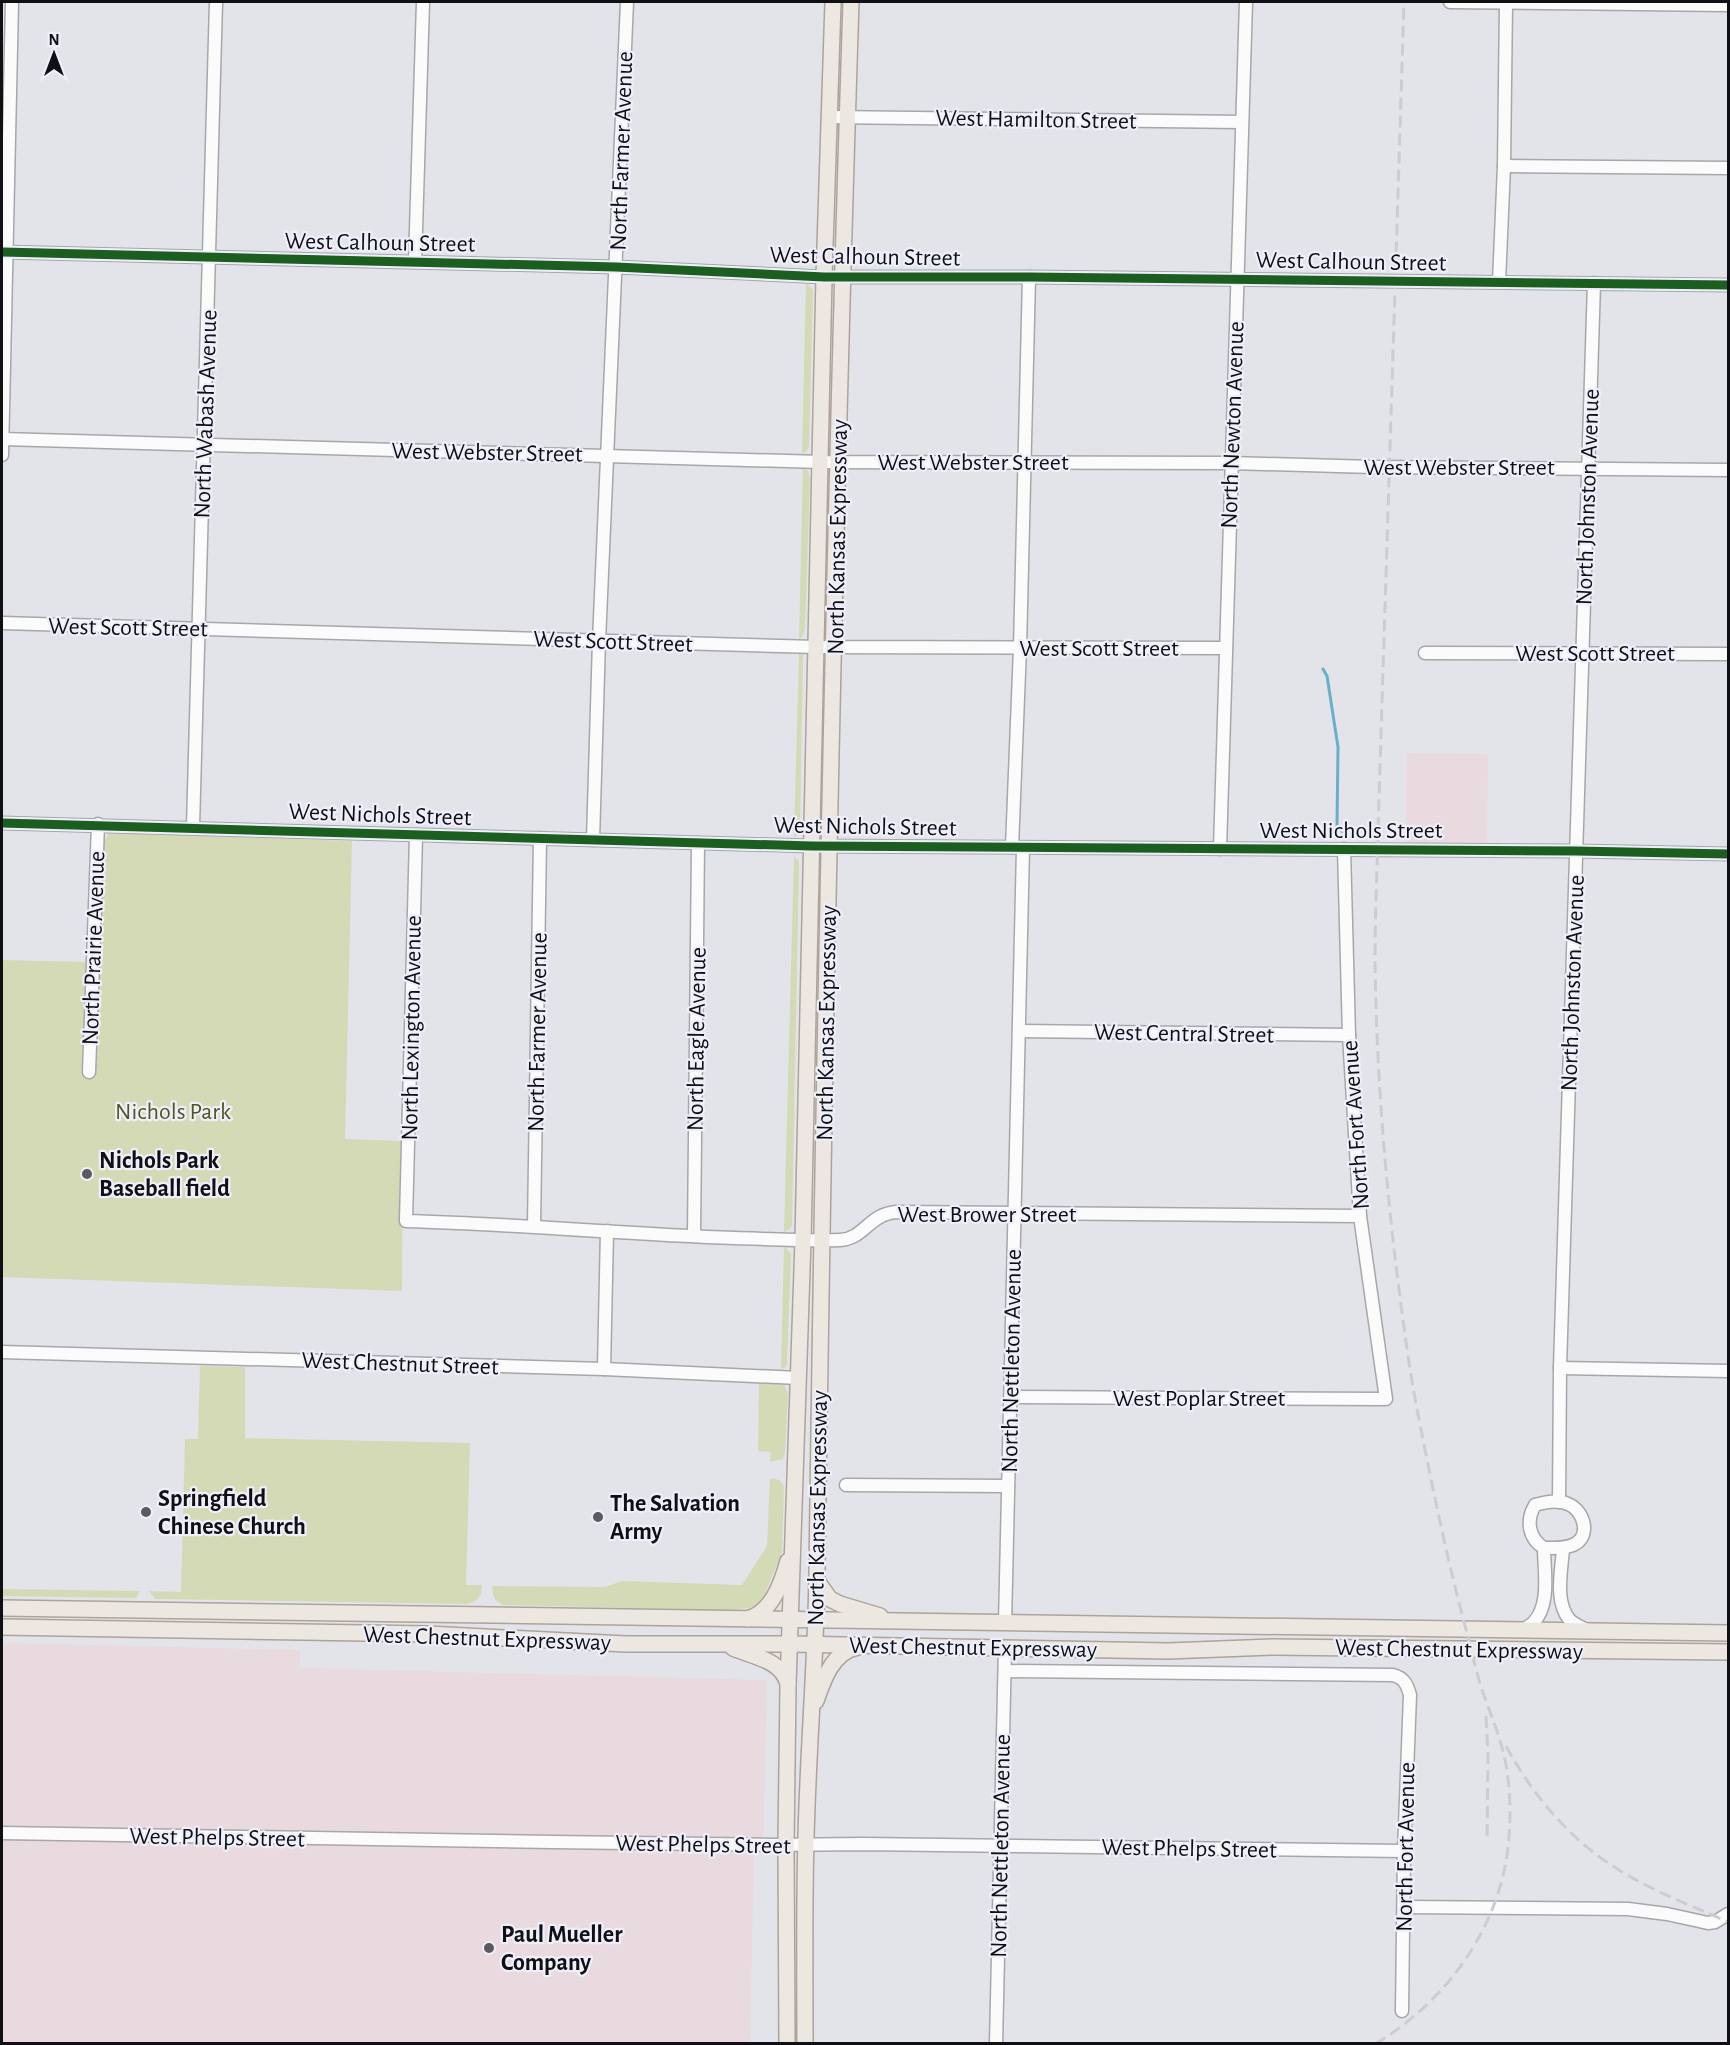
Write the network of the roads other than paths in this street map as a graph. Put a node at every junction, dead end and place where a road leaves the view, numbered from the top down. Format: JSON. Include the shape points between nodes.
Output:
{"nodes":[{"id":1,"x":12,"y":2,"type":"edge"},
{"id":2,"x":216,"y":2,"type":"edge"},
{"id":3,"x":423,"y":2,"type":"edge"},
{"id":4,"x":627,"y":2,"type":"edge"},
{"id":5,"x":833,"y":2,"type":"edge"},
{"id":6,"x":851,"y":2,"type":"edge"},
{"id":7,"x":1246,"y":2,"type":"edge"},
{"id":8,"x":1450,"y":2,"type":"edge"},
{"id":9,"x":1506,"y":2,"type":"edge"},
{"id":10,"x":1728,"y":5,"type":"edge"},
{"id":11,"x":829,"y":117,"type":"junction"},
{"id":12,"x":848,"y":117,"type":"junction"},
{"id":13,"x":1242,"y":122,"type":"junction"},
{"id":14,"x":1504,"y":166,"type":"junction"},
{"id":15,"x":1728,"y":168,"type":"edge"},
{"id":16,"x":3,"y":252,"type":"edge"},
{"id":17,"x":210,"y":258,"type":"junction"},
{"id":18,"x":415,"y":262,"type":"junction"},
{"id":19,"x":616,"y":267,"type":"junction"},
{"id":20,"x":824,"y":277,"type":"junction"},
{"id":21,"x":843,"y":277,"type":"junction"},
{"id":22,"x":1029,"y":277,"type":"junction"},
{"id":23,"x":1236,"y":279,"type":"junction"},
{"id":24,"x":1499,"y":282,"type":"junction"},
{"id":25,"x":1594,"y":283,"type":"junction"},
{"id":26,"x":1728,"y":285,"type":"edge"},
{"id":27,"x":2,"y":439,"type":"edge"},
{"id":28,"x":204,"y":444,"type":"junction"},
{"id":29,"x":2,"y":455,"type":"edge"},
{"id":30,"x":608,"y":455,"type":"junction"},
{"id":31,"x":820,"y":462,"type":"junction"},
{"id":32,"x":838,"y":462,"type":"junction"},
{"id":33,"x":1025,"y":462,"type":"junction"},
{"id":34,"x":1232,"y":463,"type":"junction"},
{"id":35,"x":1589,"y":468,"type":"junction"},
{"id":36,"x":1728,"y":470,"type":"edge"},
{"id":37,"x":2,"y":623,"type":"edge"},
{"id":38,"x":200,"y":628,"type":"junction"},
{"id":39,"x":599,"y":641,"type":"junction"},
{"id":40,"x":816,"y":647,"type":"junction"},
{"id":41,"x":834,"y":647,"type":"junction"},
{"id":42,"x":1020,"y":648,"type":"junction"},
{"id":43,"x":1226,"y":648,"type":"junction"},
{"id":44,"x":1581,"y":652,"type":"junction"},
{"id":45,"x":1425,"y":653,"type":"dead end"},
{"id":46,"x":1728,"y":654,"type":"edge"},
{"id":47,"x":2,"y":822,"type":"edge"},
{"id":48,"x":98,"y":824,"type":"junction"},
{"id":49,"x":194,"y":827,"type":"junction"},
{"id":50,"x":416,"y":835,"type":"junction"},
{"id":51,"x":540,"y":838,"type":"junction"},
{"id":52,"x":592,"y":840,"type":"junction"},
{"id":53,"x":698,"y":843,"type":"junction"},
{"id":54,"x":811,"y":846,"type":"junction"},
{"id":55,"x":830,"y":846,"type":"junction"},
{"id":56,"x":1018,"y":848,"type":"junction"},
{"id":57,"x":1220,"y":849,"type":"junction"},
{"id":58,"x":1344,"y":849,"type":"junction"},
{"id":59,"x":1576,"y":851,"type":"junction"},
{"id":60,"x":1728,"y":854,"type":"edge"},
{"id":61,"x":1019,"y":1031,"type":"junction"},
{"id":62,"x":1349,"y":1035,"type":"junction"},
{"id":63,"x":89,"y":1072,"type":"dead end"},
{"id":64,"x":1015,"y":1214,"type":"junction"},
{"id":65,"x":1360,"y":1216,"type":"junction"},
{"id":66,"x":406,"y":1221,"type":"joint"},
{"id":67,"x":534,"y":1226,"type":"junction"},
{"id":68,"x":607,"y":1231,"type":"junction"},
{"id":69,"x":694,"y":1236,"type":"junction"},
{"id":70,"x":803,"y":1240,"type":"junction"},
{"id":71,"x":821,"y":1240,"type":"junction"},
{"id":72,"x":2,"y":1352,"type":"edge"},
{"id":73,"x":1560,"y":1368,"type":"junction"},
{"id":74,"x":604,"y":1370,"type":"junction"},
{"id":75,"x":1728,"y":1371,"type":"edge"},
{"id":76,"x":799,"y":1378,"type":"junction"},
{"id":77,"x":1011,"y":1396,"type":"junction"},
{"id":78,"x":1386,"y":1399,"type":"joint"},
{"id":79,"x":846,"y":1485,"type":"dead end"},
{"id":80,"x":1008,"y":1486,"type":"junction"},
{"id":81,"x":1559,"y":1502,"type":"junction"},
{"id":82,"x":794,"y":1543,"type":"junction"},
{"id":83,"x":1544,"y":1548,"type":"junction"},
{"id":84,"x":1563,"y":1548,"type":"junction"},
{"id":85,"x":817,"y":1581,"type":"junction"},
{"id":86,"x":2,"y":1608,"type":"edge"},
{"id":87,"x":745,"y":1620,"type":"junction"},
{"id":88,"x":791,"y":1621,"type":"junction"},
{"id":89,"x":815,"y":1621,"type":"junction"},
{"id":90,"x":900,"y":1622,"type":"junction"},
{"id":91,"x":1005,"y":1623,"type":"junction"},
{"id":92,"x":2,"y":1627,"type":"edge"},
{"id":93,"x":1521,"y":1631,"type":"junction"},
{"id":94,"x":1590,"y":1632,"type":"junction"},
{"id":95,"x":1728,"y":1633,"type":"edge"},
{"id":96,"x":722,"y":1644,"type":"junction"},
{"id":97,"x":790,"y":1644,"type":"junction"},
{"id":98,"x":814,"y":1645,"type":"junction"},
{"id":99,"x":870,"y":1646,"type":"junction"},
{"id":100,"x":1005,"y":1648,"type":"junction"},
{"id":101,"x":1728,"y":1652,"type":"edge"},
{"id":102,"x":1005,"y":1671,"type":"junction"},
{"id":103,"x":788,"y":1685,"type":"junction"},
{"id":104,"x":810,"y":1727,"type":"junction"},
{"id":105,"x":2,"y":1833,"type":"edge"},
{"id":106,"x":786,"y":1845,"type":"junction"},
{"id":107,"x":806,"y":1845,"type":"junction"},
{"id":108,"x":1000,"y":1845,"type":"junction"},
{"id":109,"x":1404,"y":1851,"type":"junction"},
{"id":110,"x":1404,"y":1907,"type":"junction"},
{"id":111,"x":1728,"y":1914,"type":"edge"},
{"id":112,"x":1402,"y":2011,"type":"dead end"},
{"id":113,"x":787,"y":2043,"type":"edge"},
{"id":114,"x":805,"y":2043,"type":"edge"},
{"id":115,"x":996,"y":2043,"type":"edge"}],
"edges":[{"from":1,"to":16,"type":"street"},
{"from":2,"to":17,"type":"street","name":"North Wabash Avenue"},
{"from":3,"to":18,"type":"street"},
{"from":4,"to":19,"type":"street","name":"North Farmer Avenue"},
{"from":5,"to":11,"type":"main road","name":"North Kansas Expressway"},
{"from":6,"to":12,"type":"main road","name":"North Kansas Expressway"},
{"from":7,"to":13,"type":"street","name":"North Newton Avenue"},
{"from":8,"to":9,"type":"street"},
{"from":9,"to":10,"type":"street"},
{"from":9,"to":14,"type":"street"},
{"from":11,"to":12,"type":"street","name":"West Hamilton Street"},
{"from":11,"to":20,"type":"main road","name":"North Kansas Expressway"},
{"from":12,"to":13,"type":"street","name":"West Hamilton Street"},
{"from":12,"to":21,"type":"main road","name":"North Kansas Expressway"},
{"from":13,"to":23,"type":"street","name":"North Newton Avenue"},
{"from":14,"to":15,"type":"street"},
{"from":14,"to":24,"type":"street"},
{"from":16,"to":17,"type":"street","name":"West Calhoun Street"},
{"from":16,"to":27,"type":"street"},
{"from":17,"to":18,"type":"street","name":"West Calhoun Street"},
{"from":17,"to":28,"type":"street","name":"North Wabash Avenue"},
{"from":18,"to":19,"type":"street","name":"West Calhoun Street"},
{"from":19,"to":20,"type":"street","name":"West Calhoun Street"},
{"from":19,"to":30,"type":"street","name":"North Farmer Avenue"},
{"from":20,"to":21,"type":"street","name":"West Calhoun Street"},
{"from":20,"to":31,"type":"main road","name":"North Kansas Expressway"},
{"from":21,"to":22,"type":"street","name":"West Calhoun Street"},
{"from":21,"to":32,"type":"main road","name":"North Kansas Expressway"},
{"from":22,"to":23,"type":"street","name":"West Calhoun Street"},
{"from":22,"to":33,"type":"street","name":"North Nettleton Avenue"},
{"from":23,"to":24,"type":"street","name":"West Calhoun Street"},
{"from":23,"to":34,"type":"street","name":"North Newton Avenue"},
{"from":24,"to":25,"type":"street","name":"West Calhoun Street"},
{"from":25,"to":26,"type":"street","name":"West Calhoun Street"},
{"from":25,"to":35,"type":"street","name":"North Johnston Avenue"},
{"from":27,"to":28,"type":"street","name":"West Webster Street"},
{"from":27,"to":29,"type":"street"},
{"from":28,"to":30,"type":"street","name":"West Webster Street"},
{"from":28,"to":38,"type":"street","name":"North Wabash Avenue"},
{"from":30,"to":31,"type":"street","name":"West Webster Street"},
{"from":30,"to":39,"type":"street","name":"North Farmer Avenue"},
{"from":31,"to":32,"type":"street","name":"West Webster Street"},
{"from":31,"to":40,"type":"main road","name":"North Kansas Expressway"},
{"from":32,"to":33,"type":"street","name":"West Webster Street"},
{"from":32,"to":41,"type":"main road","name":"North Kansas Expressway"},
{"from":33,"to":34,"type":"street","name":"West Webster Street"},
{"from":33,"to":42,"type":"street","name":"North Nettleton Avenue"},
{"from":34,"to":35,"type":"street","name":"West Webster Street"},
{"from":34,"to":43,"type":"street","name":"North Newton Avenue"},
{"from":35,"to":36,"type":"street","name":"West Webster Street"},
{"from":35,"to":44,"type":"street","name":"North Johnston Avenue"},
{"from":37,"to":38,"type":"street","name":"West Scott Street"},
{"from":38,"to":39,"type":"street","name":"West Scott Street"},
{"from":38,"to":49,"type":"street","name":"North Wabash Avenue"},
{"from":39,"to":40,"type":"street","name":"West Scott Street"},
{"from":39,"to":52,"type":"street","name":"North Farmer Avenue"},
{"from":40,"to":41,"type":"street","name":"West Scott Street"},
{"from":40,"to":54,"type":"main road","name":"North Kansas Expressway"},
{"from":41,"to":42,"type":"street","name":"West Scott Street"},
{"from":41,"to":55,"type":"main road","name":"North Kansas Expressway"},
{"from":42,"to":43,"type":"street","name":"West Scott Street"},
{"from":42,"to":56,"type":"street","name":"North Nettleton Avenue"},
{"from":43,"to":57,"type":"street","name":"North Newton Avenue"},
{"from":44,"to":45,"type":"street","name":"West Scott Street"},
{"from":44,"to":46,"type":"street","name":"West Scott Street"},
{"from":44,"to":59,"type":"street","name":"North Johnston Avenue"},
{"from":47,"to":48,"type":"street","name":"West Nichols Street"},
{"from":48,"to":49,"type":"street","name":"West Nichols Street"},
{"from":48,"to":63,"type":"street","name":"North Prairie Avenue"},
{"from":49,"to":50,"type":"street","name":"West Nichols Street"},
{"from":50,"to":51,"type":"street","name":"West Nichols Street"},
{"from":50,"to":66,"type":"street","name":"North Lexington Avenue"},
{"from":51,"to":52,"type":"street","name":"West Nichols Street"},
{"from":51,"to":67,"type":"street","name":"North Farmer Avenue"},
{"from":52,"to":53,"type":"street","name":"West Nichols Street"},
{"from":53,"to":54,"type":"street","name":"West Nichols Street"},
{"from":53,"to":69,"type":"street","name":"North Eagle Avenue"},
{"from":54,"to":55,"type":"street","name":"West Nichols Street"},
{"from":54,"to":70,"type":"main road","name":"North Kansas Expressway"},
{"from":55,"to":56,"type":"street","name":"West Nichols Street"},
{"from":55,"to":71,"type":"main road","name":"North Kansas Expressway"},
{"from":56,"to":57,"type":"street","name":"West Nichols Street"},
{"from":56,"to":61,"type":"street","name":"North Nettleton Avenue"},
{"from":57,"to":58,"type":"street","name":"West Nichols Street"},
{"from":58,"to":59,"type":"street","name":"West Nichols Street"},
{"from":58,"to":62,"type":"street","name":"North Fort Avenue"},
{"from":59,"to":60,"type":"street","name":"West Nichols Street"},
{"from":59,"to":73,"type":"street","name":"North Johnston Avenue"},
{"from":61,"to":62,"type":"street","name":"West Central Street"},
{"from":61,"to":64,"type":"street","name":"North Nettleton Avenue"},
{"from":62,"to":65,"type":"street","name":"North Fort Avenue"},
{"from":64,"to":65,"type":"street","name":"West Brower Street"},
{"from":64,"to":71,"type":"street","name":"West Brower Street","via":[[891,1213],[879,1216],[853,1237]]},
{"from":64,"to":77,"type":"street","name":"North Nettleton Avenue"},
{"from":65,"to":78,"type":"street","name":"North Fort Avenue"},
{"from":66,"to":67,"type":"street","name":"West Brower Street"},
{"from":67,"to":68,"type":"street","name":"West Brower Street"},
{"from":68,"to":69,"type":"street","name":"West Brower Street"},
{"from":68,"to":74,"type":"street"},
{"from":69,"to":70,"type":"street","name":"West Brower Street"},
{"from":70,"to":71,"type":"street","name":"West Brower Street"},
{"from":70,"to":76,"type":"main road","name":"North Kansas Expressway"},
{"from":71,"to":85,"type":"main road","name":"North Kansas Expressway"},
{"from":72,"to":74,"type":"street","name":"West Chestnut Street"},
{"from":73,"to":75,"type":"street"},
{"from":73,"to":81,"type":"street","name":"North Johnston Avenue"},
{"from":74,"to":76,"type":"street","name":"West Chestnut Street"},
{"from":76,"to":82,"type":"main road","name":"North Kansas Expressway"},
{"from":77,"to":78,"type":"street","name":"West Poplar Street"},
{"from":77,"to":80,"type":"street","name":"North Nettleton Avenue"},
{"from":79,"to":80,"type":"street"},
{"from":80,"to":91,"type":"street","name":"North Nettleton Avenue"},
{"from":81,"to":83,"type":"street","via":[[1534,1505],[1530,1512],[1532,1533]]},
{"from":81,"to":84,"type":"street","via":[[1579,1510],[1584,1519],[1581,1538]]},
{"from":82,"to":87,"type":"main road","via":[[772,1600]]},
{"from":82,"to":88,"type":"main road","name":"North Kansas Expressway"},
{"from":83,"to":84,"type":"street"},
{"from":83,"to":93,"type":"street","via":[[1543,1607],[1533,1623]]},
{"from":84,"to":94,"type":"street","via":[[1564,1608],[1569,1620]]},
{"from":85,"to":89,"type":"main road","name":"North Kansas Expressway"},
{"from":85,"to":90,"type":"main road","via":[[830,1599],[840,1604]]},
{"from":86,"to":87,"type":"main road","name":"West Chestnut Expressway"},
{"from":87,"to":88,"type":"main road","name":"West Chestnut Expressway"},
{"from":88,"to":89,"type":"main road","name":"West Chestnut Expressway"},
{"from":88,"to":97,"type":"main road","name":"North Kansas Expressway"},
{"from":89,"to":90,"type":"main road","name":"West Chestnut Expressway"},
{"from":89,"to":98,"type":"main road","name":"North Kansas Expressway"},
{"from":90,"to":91,"type":"main road","name":"West Chestnut Expressway"},
{"from":91,"to":93,"type":"main road","name":"West Chestnut Expressway"},
{"from":92,"to":96,"type":"main road","name":"West Chestnut Expressway"},
{"from":93,"to":94,"type":"main road","name":"West Chestnut Expressway"},
{"from":94,"to":95,"type":"main road","name":"West Chestnut Expressway"},
{"from":96,"to":97,"type":"main road","name":"West Chestnut Expressway"},
{"from":96,"to":103,"type":"main road","via":[[772,1663],[784,1673]]},
{"from":97,"to":98,"type":"main road","name":"West Chestnut Expressway"},
{"from":97,"to":103,"type":"main road","name":"North Kansas Expressway"},
{"from":98,"to":99,"type":"main road","name":"West Chestnut Expressway"},
{"from":98,"to":104,"type":"main road","name":"North Kansas Expressway"},
{"from":99,"to":100,"type":"main road","name":"West Chestnut Expressway"},
{"from":99,"to":104,"type":"main road","via":[[844,1651],[834,1662],[817,1699]]},
{"from":100,"to":101,"type":"main road","name":"West Chestnut Expressway"},
{"from":100,"to":102,"type":"street","name":"North Nettleton Avenue"},
{"from":102,"to":108,"type":"street","name":"North Nettleton Avenue"},
{"from":102,"to":109,"type":"street","name":"North Fort Avenue","via":[[1401,1677],[1410,1695]]},
{"from":103,"to":106,"type":"main road","name":"North Kansas Expressway"},
{"from":104,"to":107,"type":"main road","name":"North Kansas Expressway"},
{"from":105,"to":106,"type":"street","name":"West Phelps Street"},
{"from":106,"to":107,"type":"street","name":"West Phelps Street"},
{"from":106,"to":113,"type":"main road","name":"North Kansas Expressway"},
{"from":107,"to":108,"type":"street","name":"West Phelps Street"},
{"from":107,"to":114,"type":"main road","name":"North Kansas Expressway"},
{"from":108,"to":109,"type":"street","name":"West Phelps Street"},
{"from":108,"to":115,"type":"street","name":"North Nettleton Avenue"},
{"from":109,"to":110,"type":"street","name":"North Fort Avenue"},
{"from":110,"to":111,"type":"street","via":[[1629,1909],[1708,1923]]},
{"from":110,"to":112,"type":"street","name":"North Fort Avenue"}]}
